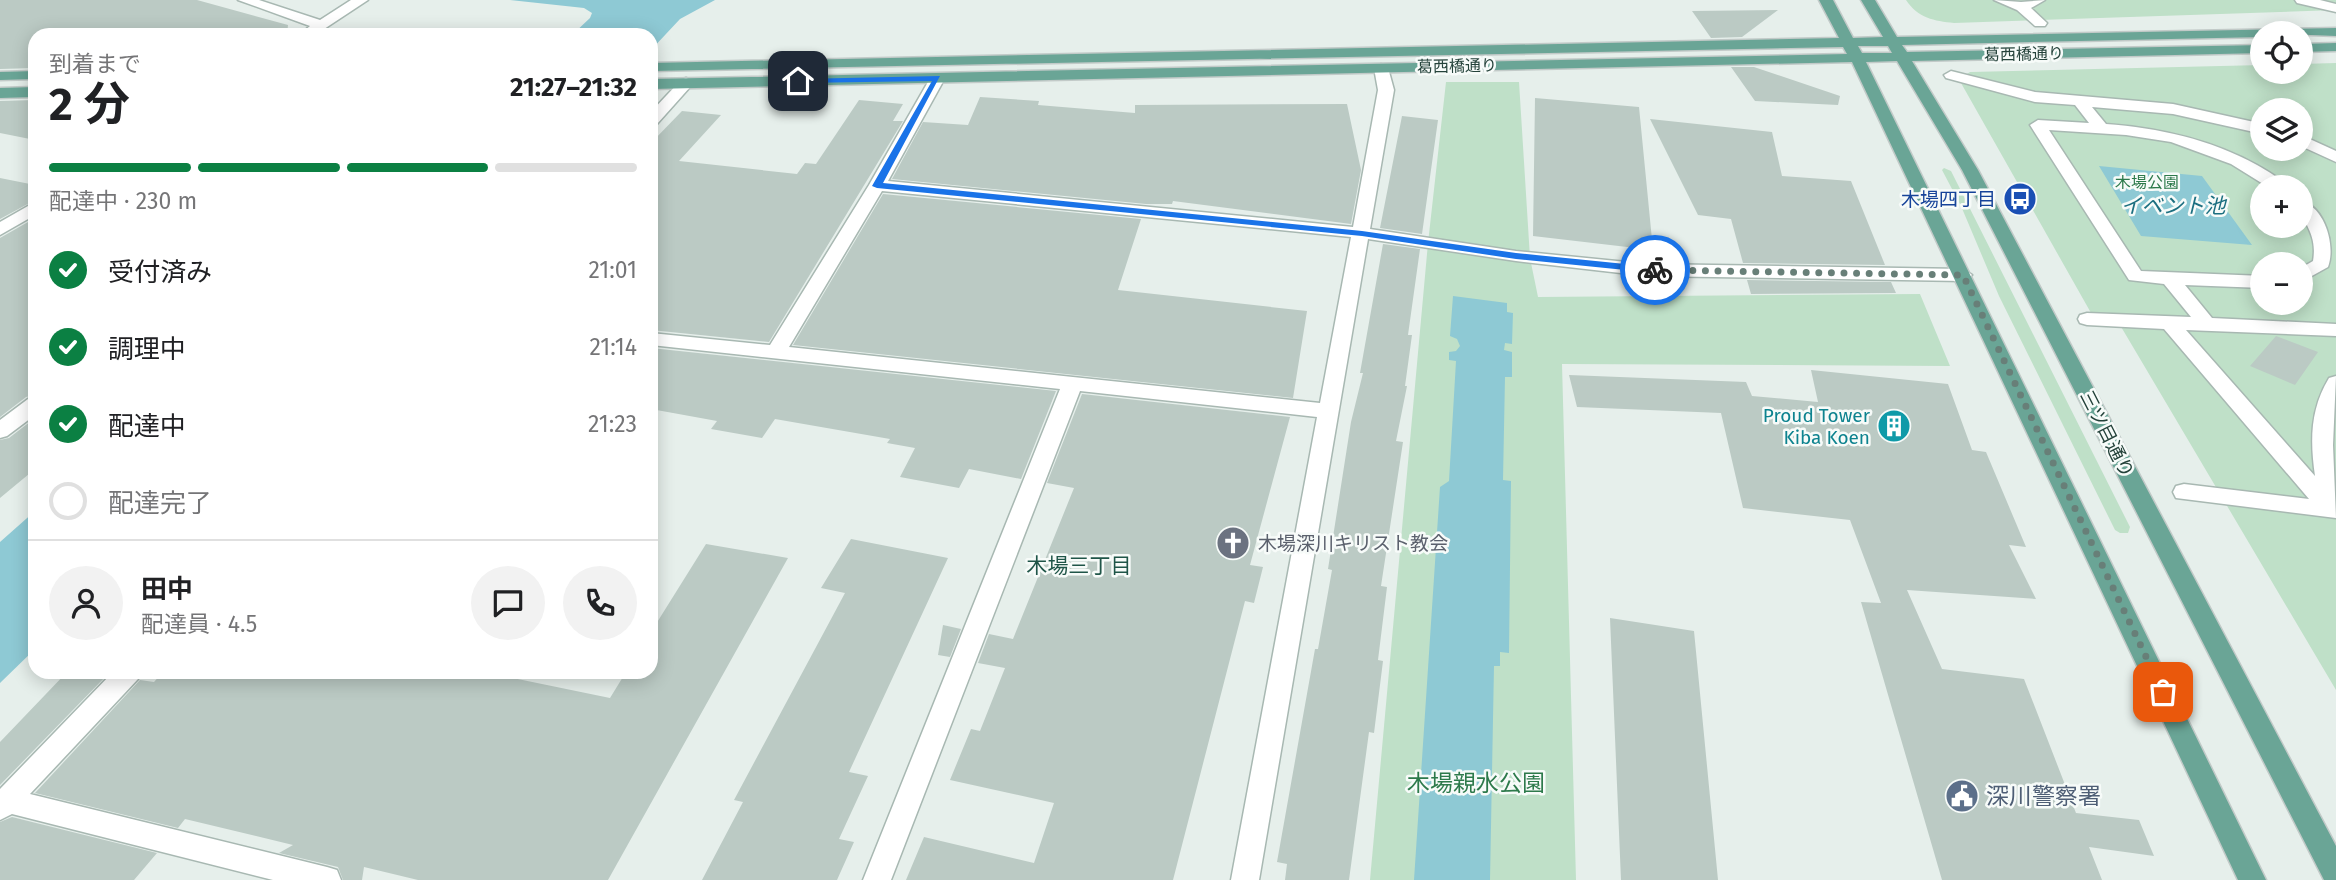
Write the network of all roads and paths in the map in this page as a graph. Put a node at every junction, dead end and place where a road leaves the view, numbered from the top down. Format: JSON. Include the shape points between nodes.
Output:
{"nodes":[{"id":1,"x":245,"y":0,"type":"edge"},
{"id":2,"x":361,"y":0,"type":"edge"},
{"id":3,"x":1826,"y":0,"type":"edge"},
{"id":4,"x":1868,"y":0,"type":"edge"},
{"id":5,"x":2001,"y":0,"type":"edge"},
{"id":6,"x":2038,"y":0,"type":"edge"},
{"id":7,"x":2302,"y":0,"type":"edge"},
{"id":8,"x":2022,"y":7,"type":"junction"},
{"id":9,"x":2336,"y":8,"type":"edge"},
{"id":10,"x":2040,"y":23,"type":"dead end"},
{"id":11,"x":321,"y":25,"type":"junction"},
{"id":12,"x":316,"y":28,"type":"edge"},
{"id":13,"x":2313,"y":32,"type":"edge"},
{"id":14,"x":2336,"y":32,"type":"edge"},
{"id":15,"x":2250,"y":34,"type":"edge"},
{"id":16,"x":2336,"y":47,"type":"edge"},
{"id":17,"x":2250,"y":48,"type":"edge"},
{"id":18,"x":2313,"y":48,"type":"edge"},
{"id":19,"x":1898,"y":49,"type":"junction"},
{"id":20,"x":1854,"y":50,"type":"junction"},
{"id":21,"x":658,"y":66,"type":"edge"},
{"id":22,"x":1381,"y":68,"type":"junction"},
{"id":23,"x":28,"y":75,"type":"edge"},
{"id":24,"x":1951,"y":75,"type":"dead end"},
{"id":25,"x":0,"y":76,"type":"edge"},
{"id":26,"x":937,"y":78,"type":"junction"},
{"id":27,"x":686,"y":83,"type":"junction"},
{"id":28,"x":658,"y":84,"type":"edge"},
{"id":29,"x":28,"y":92,"type":"edge"},
{"id":30,"x":0,"y":93,"type":"edge"},
{"id":31,"x":2080,"y":101,"type":"junction"},
{"id":32,"x":658,"y":113,"type":"edge"},
{"id":33,"x":2250,"y":126,"type":"edge"},
{"id":34,"x":2101,"y":128,"type":"junction"},
{"id":35,"x":2336,"y":139,"type":"edge"},
{"id":36,"x":2313,"y":140,"type":"edge"},
{"id":37,"x":2313,"y":146,"type":"edge"},
{"id":38,"x":2336,"y":157,"type":"edge"},
{"id":39,"x":2260,"y":175,"type":"edge"},
{"id":40,"x":877,"y":186,"type":"junction"},
{"id":41,"x":28,"y":212,"type":"edge"},
{"id":42,"x":2313,"y":218,"type":"edge"},
{"id":43,"x":0,"y":230,"type":"edge"},
{"id":44,"x":1362,"y":233,"type":"junction"},
{"id":45,"x":2313,"y":269,"type":"edge"},
{"id":46,"x":1963,"y":275,"type":"junction"},
{"id":47,"x":2170,"y":279,"type":"junction"},
{"id":48,"x":2250,"y":283,"type":"edge"},
{"id":49,"x":2087,"y":319,"type":"dead end"},
{"id":50,"x":2171,"y":324,"type":"junction"},
{"id":51,"x":2207,"y":325,"type":"junction"},
{"id":52,"x":2336,"y":330,"type":"edge"},
{"id":53,"x":658,"y":340,"type":"edge"},
{"id":54,"x":776,"y":352,"type":"junction"},
{"id":55,"x":1073,"y":383,"type":"junction"},
{"id":56,"x":2336,"y":383,"type":"edge"},
{"id":57,"x":28,"y":409,"type":"edge"},
{"id":58,"x":1328,"y":411,"type":"junction"},
{"id":59,"x":0,"y":431,"type":"edge"},
{"id":60,"x":2184,"y":492,"type":"dead end"},
{"id":61,"x":2335,"y":512,"type":"edge"},
{"id":62,"x":122,"y":679,"type":"edge"},
{"id":63,"x":3,"y":804,"type":"edge"},
{"id":64,"x":2336,"y":874,"type":"edge"},
{"id":65,"x":327,"y":880,"type":"edge"},
{"id":66,"x":877,"y":880,"type":"edge"},
{"id":67,"x":1245,"y":880,"type":"edge"},
{"id":68,"x":2252,"y":880,"type":"edge"}],
"edges":[{"from":1,"to":11,"type":"street"},
{"from":2,"to":11,"type":"street"},
{"from":3,"to":20,"type":"main road"},
{"from":4,"to":19,"type":"main road","name":"三ツ目通り"},
{"from":5,"to":8,"type":"street"},
{"from":6,"to":8,"type":"street"},
{"from":7,"to":9,"type":"street"},
{"from":8,"to":10,"type":"street"},
{"from":11,"to":12,"type":"street"},
{"from":13,"to":14,"type":"main road","name":"葛西橋通り"},
{"from":15,"to":19,"type":"main road","name":"葛西橋通り"},
{"from":16,"to":18,"type":"main road"},
{"from":17,"to":19,"type":"main road","name":"葛西橋通り"},
{"from":19,"to":20,"type":"main road","name":"葛西橋通り"},
{"from":19,"to":64,"type":"main road","name":"三ツ目通り","via":[[1970,170]]},
{"from":20,"to":21,"type":"main road","name":"葛西橋通り"},
{"from":20,"to":22,"type":"main road","name":"葛西橋通り"},
{"from":20,"to":46,"type":"main road"},
{"from":22,"to":26,"type":"main road","name":"葛西橋通り"},
{"from":22,"to":44,"type":"street","via":[[1386,90]]},
{"from":23,"to":25,"type":"main road"},
{"from":24,"to":31,"type":"street","via":[[2035,97]]},
{"from":26,"to":27,"type":"main road","name":"葛西橋通り"},
{"from":26,"to":40,"type":"street"},
{"from":27,"to":28,"type":"main road","name":"葛西橋通り"},
{"from":27,"to":32,"type":"street"},
{"from":29,"to":30,"type":"main road"},
{"from":31,"to":33,"type":"street","via":[[2173,109]]},
{"from":31,"to":34,"type":"street"},
{"from":34,"to":39,"type":"street","via":[[2192,141]]},
{"from":34,"to":47,"type":"street","via":[[2038,125],[2135,276]]},
{"from":35,"to":36,"type":"street"},
{"from":37,"to":38,"type":"street"},
{"from":40,"to":44,"type":"street"},
{"from":40,"to":54,"type":"street"},
{"from":41,"to":43,"type":"street"},
{"from":42,"to":45,"type":"street","via":[[2326,241],[2322,263]]},
{"from":44,"to":46,"type":"street","via":[[1647,270]]},
{"from":44,"to":58,"type":"street"},
{"from":46,"to":68,"type":"main road"},
{"from":47,"to":48,"type":"street"},
{"from":47,"to":51,"type":"street"},
{"from":49,"to":50,"type":"street"},
{"from":50,"to":51,"type":"street"},
{"from":50,"to":61,"type":"street"},
{"from":51,"to":52,"type":"street"},
{"from":53,"to":54,"type":"street"},
{"from":54,"to":55,"type":"street"},
{"from":55,"to":58,"type":"street"},
{"from":55,"to":66,"type":"street"},
{"from":56,"to":61,"type":"street","via":[[2326,399],[2321,433]]},
{"from":57,"to":59,"type":"street"},
{"from":58,"to":67,"type":"street"},
{"from":60,"to":61,"type":"street"},
{"from":62,"to":63,"type":"street"},
{"from":63,"to":65,"type":"street"}]}
